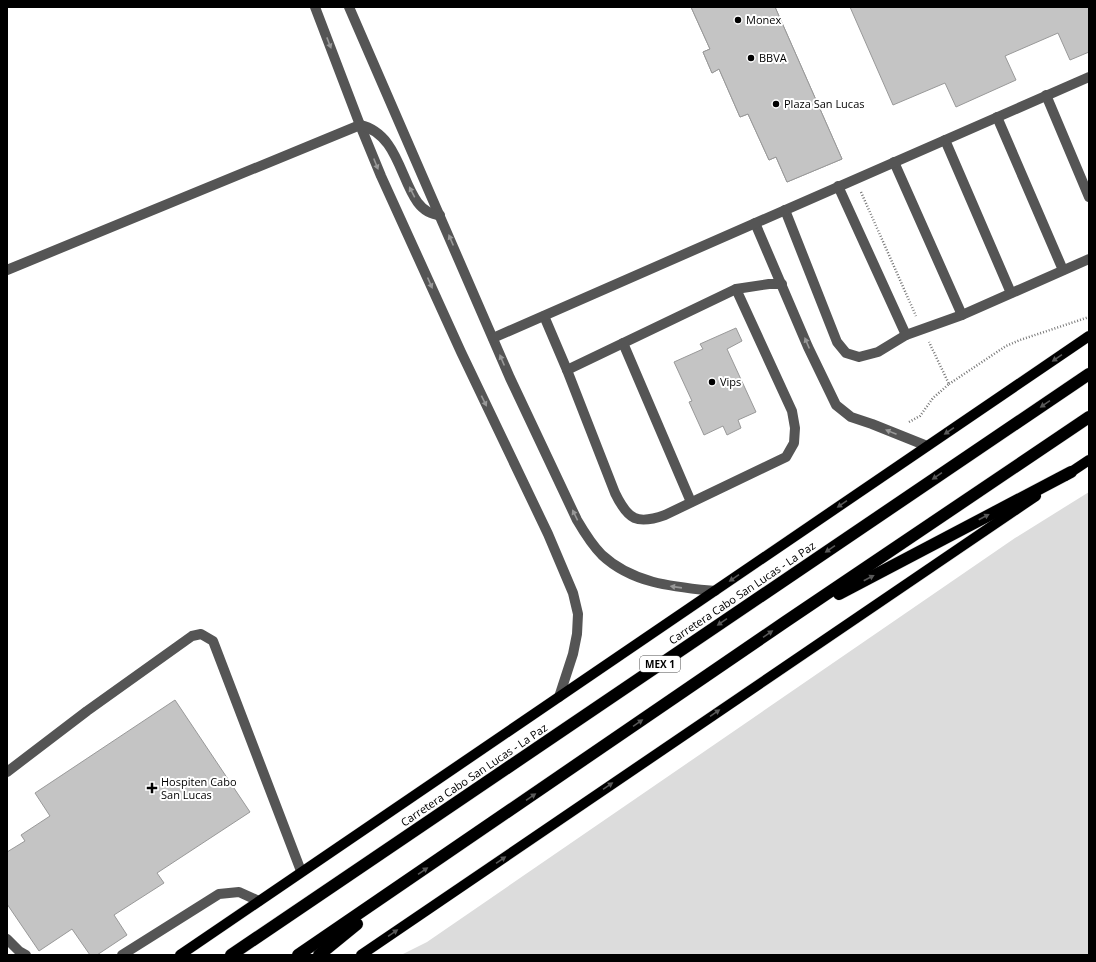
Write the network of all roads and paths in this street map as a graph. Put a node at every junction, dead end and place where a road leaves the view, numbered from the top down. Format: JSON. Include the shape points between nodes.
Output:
{"nodes":[{"id":1,"x":315,"y":7,"type":"edge"},
{"id":2,"x":349,"y":7,"type":"edge"},
{"id":3,"x":1089,"y":76,"type":"edge"},
{"id":4,"x":1046,"y":95,"type":"junction"},
{"id":5,"x":997,"y":117,"type":"junction"},
{"id":6,"x":360,"y":125,"type":"junction"},
{"id":7,"x":945,"y":140,"type":"junction"},
{"id":8,"x":894,"y":162,"type":"junction"},
{"id":9,"x":856,"y":179,"type":"junction"},
{"id":10,"x":838,"y":186,"type":"junction"},
{"id":11,"x":1089,"y":197,"type":"edge"},
{"id":12,"x":785,"y":210,"type":"junction"},
{"id":13,"x":440,"y":215,"type":"junction"},
{"id":14,"x":755,"y":223,"type":"junction"},
{"id":15,"x":1089,"y":259,"type":"edge"},
{"id":16,"x":7,"y":270,"type":"edge"},
{"id":17,"x":1063,"y":270,"type":"junction"},
{"id":18,"x":782,"y":284,"type":"junction"},
{"id":19,"x":736,"y":289,"type":"junction"},
{"id":20,"x":1011,"y":293,"type":"junction"},
{"id":21,"x":962,"y":315,"type":"junction"},
{"id":22,"x":544,"y":316,"type":"junction"},
{"id":23,"x":1089,"y":317,"type":"edge"},
{"id":24,"x":922,"y":329,"type":"junction"},
{"id":25,"x":906,"y":335,"type":"junction"},
{"id":26,"x":1089,"y":336,"type":"edge"},
{"id":27,"x":493,"y":338,"type":"junction"},
{"id":28,"x":624,"y":343,"type":"junction"},
{"id":29,"x":567,"y":370,"type":"junction"},
{"id":30,"x":1089,"y":374,"type":"edge"},
{"id":31,"x":949,"y":384,"type":"junction"},
{"id":32,"x":1089,"y":417,"type":"edge"},
{"id":33,"x":903,"y":422,"type":"dead end"},
{"id":34,"x":927,"y":446,"type":"junction"},
{"id":35,"x":1089,"y":460,"type":"edge"},
{"id":36,"x":1071,"y":472,"type":"junction"},
{"id":37,"x":691,"y":502,"type":"junction"},
{"id":38,"x":715,"y":591,"type":"junction"},
{"id":39,"x":785,"y":622,"type":"junction"},
{"id":40,"x":559,"y":697,"type":"junction"},
{"id":41,"x":7,"y":772,"type":"edge"},
{"id":42,"x":301,"y":872,"type":"junction"},
{"id":43,"x":409,"y":880,"type":"junction"},
{"id":44,"x":259,"y":901,"type":"junction"},
{"id":45,"x":7,"y":939,"type":"edge"},
{"id":46,"x":26,"y":955,"type":"edge"},
{"id":47,"x":122,"y":955,"type":"edge"},
{"id":48,"x":180,"y":955,"type":"edge"},
{"id":49,"x":231,"y":955,"type":"edge"},
{"id":50,"x":298,"y":955,"type":"edge"},
{"id":51,"x":319,"y":955,"type":"edge"},
{"id":52,"x":361,"y":955,"type":"edge"}],
"edges":[{"from":1,"to":6,"type":"street","one_way":true},
{"from":2,"to":13,"type":"street"},
{"from":3,"to":4,"type":"street"},
{"from":4,"to":5,"type":"street"},
{"from":4,"to":11,"type":"street"},
{"from":5,"to":7,"type":"street"},
{"from":5,"to":17,"type":"street"},
{"from":13,"to":6,"type":"street","one_way":true,"via":[[429,213],[419,205],[386,140],[371,128]]},
{"from":6,"to":16,"type":"street"},
{"from":6,"to":40,"type":"street","one_way":true,"via":[[460,352],[574,593],[578,614],[577,634]]},
{"from":7,"to":8,"type":"street"},
{"from":7,"to":20,"type":"street"},
{"from":8,"to":9,"type":"street"},
{"from":8,"to":21,"type":"street"},
{"from":9,"to":10,"type":"street"},
{"from":9,"to":24,"type":"path"},
{"from":10,"to":12,"type":"street"},
{"from":10,"to":25,"type":"street"},
{"from":12,"to":14,"type":"street"},
{"from":12,"to":25,"type":"street","via":[[837,342],[846,353],[859,357],[878,352]]},
{"from":27,"to":13,"type":"street","one_way":true},
{"from":14,"to":18,"type":"street"},
{"from":14,"to":22,"type":"street"},
{"from":15,"to":17,"type":"street"},
{"from":17,"to":20,"type":"street"},
{"from":18,"to":19,"type":"street"},
{"from":34,"to":18,"type":"street","one_way":true,"via":[[851,417],[836,405]]},
{"from":19,"to":28,"type":"street"},
{"from":19,"to":37,"type":"street","via":[[792,411],[794,443],[786,456]]},
{"from":20,"to":21,"type":"street"},
{"from":21,"to":24,"type":"street"},
{"from":22,"to":27,"type":"street"},
{"from":22,"to":29,"type":"street"},
{"from":23,"to":31,"type":"path","via":[[1006,346]]},
{"from":24,"to":25,"type":"street"},
{"from":24,"to":31,"type":"path"},
{"from":26,"to":34,"type":"main road","one_way":true},
{"from":38,"to":27,"type":"street","one_way":true,"via":[[653,582],[616,567],[602,555],[577,520]]},
{"from":28,"to":29,"type":"street"},
{"from":28,"to":37,"type":"street"},
{"from":29,"to":37,"type":"street","via":[[623,510],[638,520],[653,519]]},
{"from":30,"to":49,"type":"highway","name":"Carretera Cabo San Lucas - La Paz","number":"MEX 1","one_way":true},
{"from":31,"to":33,"type":"path","via":[[933,398],[920,416],[910,422]]},
{"from":32,"to":39,"type":"highway"},
{"from":34,"to":38,"type":"main road","one_way":true},
{"from":35,"to":36,"type":"main road"},
{"from":39,"to":36,"type":"highway","one_way":true},
{"from":52,"to":36,"type":"main road","one_way":true},
{"from":38,"to":40,"type":"main road"},
{"from":43,"to":39,"type":"highway","one_way":true},
{"from":40,"to":42,"type":"main road"},
{"from":41,"to":42,"type":"street","via":[[161,658],[192,636],[201,634],[213,641]]},
{"from":42,"to":44,"type":"main road"},
{"from":43,"to":50,"type":"highway"},
{"from":43,"to":51,"type":"highway"},
{"from":44,"to":47,"type":"street","via":[[239,892],[219,894]]},
{"from":44,"to":48,"type":"main road"},
{"from":45,"to":46,"type":"street"}]}
